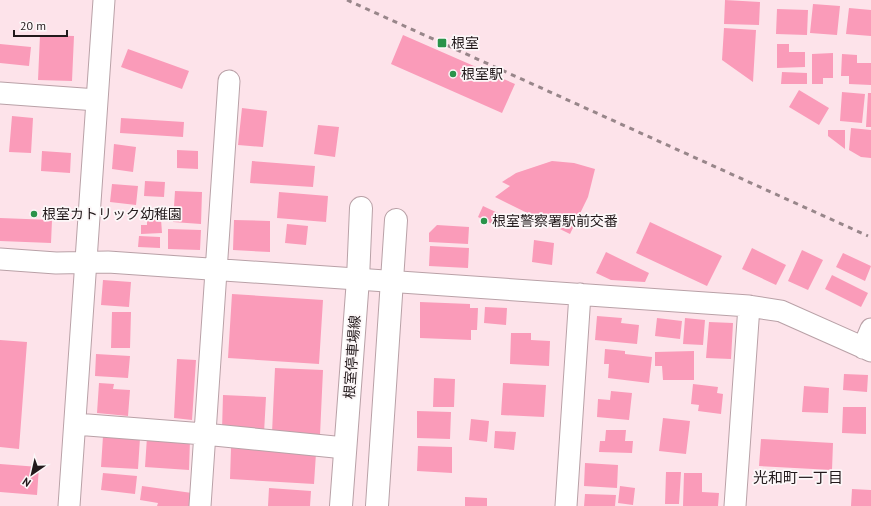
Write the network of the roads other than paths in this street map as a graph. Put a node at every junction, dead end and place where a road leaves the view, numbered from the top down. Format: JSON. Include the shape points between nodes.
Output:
{"nodes":[{"id":1,"x":104,"y":0,"type":"edge"},
{"id":2,"x":229,"y":81,"type":"dead end"},
{"id":3,"x":0,"y":93,"type":"edge"},
{"id":4,"x":97,"y":100,"type":"junction"},
{"id":5,"x":361,"y":208,"type":"dead end"},
{"id":6,"x":396,"y":220,"type":"dead end"},
{"id":7,"x":0,"y":258,"type":"edge"},
{"id":8,"x":86,"y":263,"type":"junction"},
{"id":9,"x":215,"y":270,"type":"junction"},
{"id":10,"x":358,"y":279,"type":"junction"},
{"id":11,"x":392,"y":281,"type":"junction"},
{"id":12,"x":580,"y":294,"type":"junction"},
{"id":13,"x":749,"y":306,"type":"junction"},
{"id":14,"x":868,"y":343,"type":"edge"},
{"id":15,"x":75,"y":424,"type":"junction"},
{"id":16,"x":204,"y":434,"type":"junction"},
{"id":17,"x":345,"y":448,"type":"junction"},
{"id":18,"x":69,"y":506,"type":"edge"},
{"id":19,"x":200,"y":506,"type":"edge"},
{"id":20,"x":341,"y":506,"type":"edge"},
{"id":21,"x":377,"y":506,"type":"edge"},
{"id":22,"x":566,"y":506,"type":"edge"},
{"id":23,"x":735,"y":506,"type":"edge"}],
"edges":[{"from":1,"to":4,"type":"street"},
{"from":2,"to":9,"type":"street"},
{"from":3,"to":4,"type":"street"},
{"from":4,"to":8,"type":"street"},
{"from":5,"to":10,"type":"main road","name":"根室停車場線"},
{"from":6,"to":11,"type":"main road"},
{"from":7,"to":8,"type":"street"},
{"from":8,"to":9,"type":"street","via":[[108,262]]},
{"from":8,"to":15,"type":"street"},
{"from":9,"to":10,"type":"street"},
{"from":9,"to":16,"type":"street"},
{"from":10,"to":11,"type":"street"},
{"from":10,"to":17,"type":"main road","name":"根室停車場線"},
{"from":11,"to":12,"type":"street"},
{"from":11,"to":21,"type":"main road"},
{"from":12,"to":13,"type":"street"},
{"from":12,"to":22,"type":"street"},
{"from":13,"to":14,"type":"street","via":[[781,311]]},
{"from":13,"to":23,"type":"street"},
{"from":15,"to":16,"type":"street"},
{"from":15,"to":18,"type":"street"},
{"from":16,"to":17,"type":"street"},
{"from":16,"to":19,"type":"street"},
{"from":17,"to":20,"type":"main road","name":"根室停車場線"}]}
